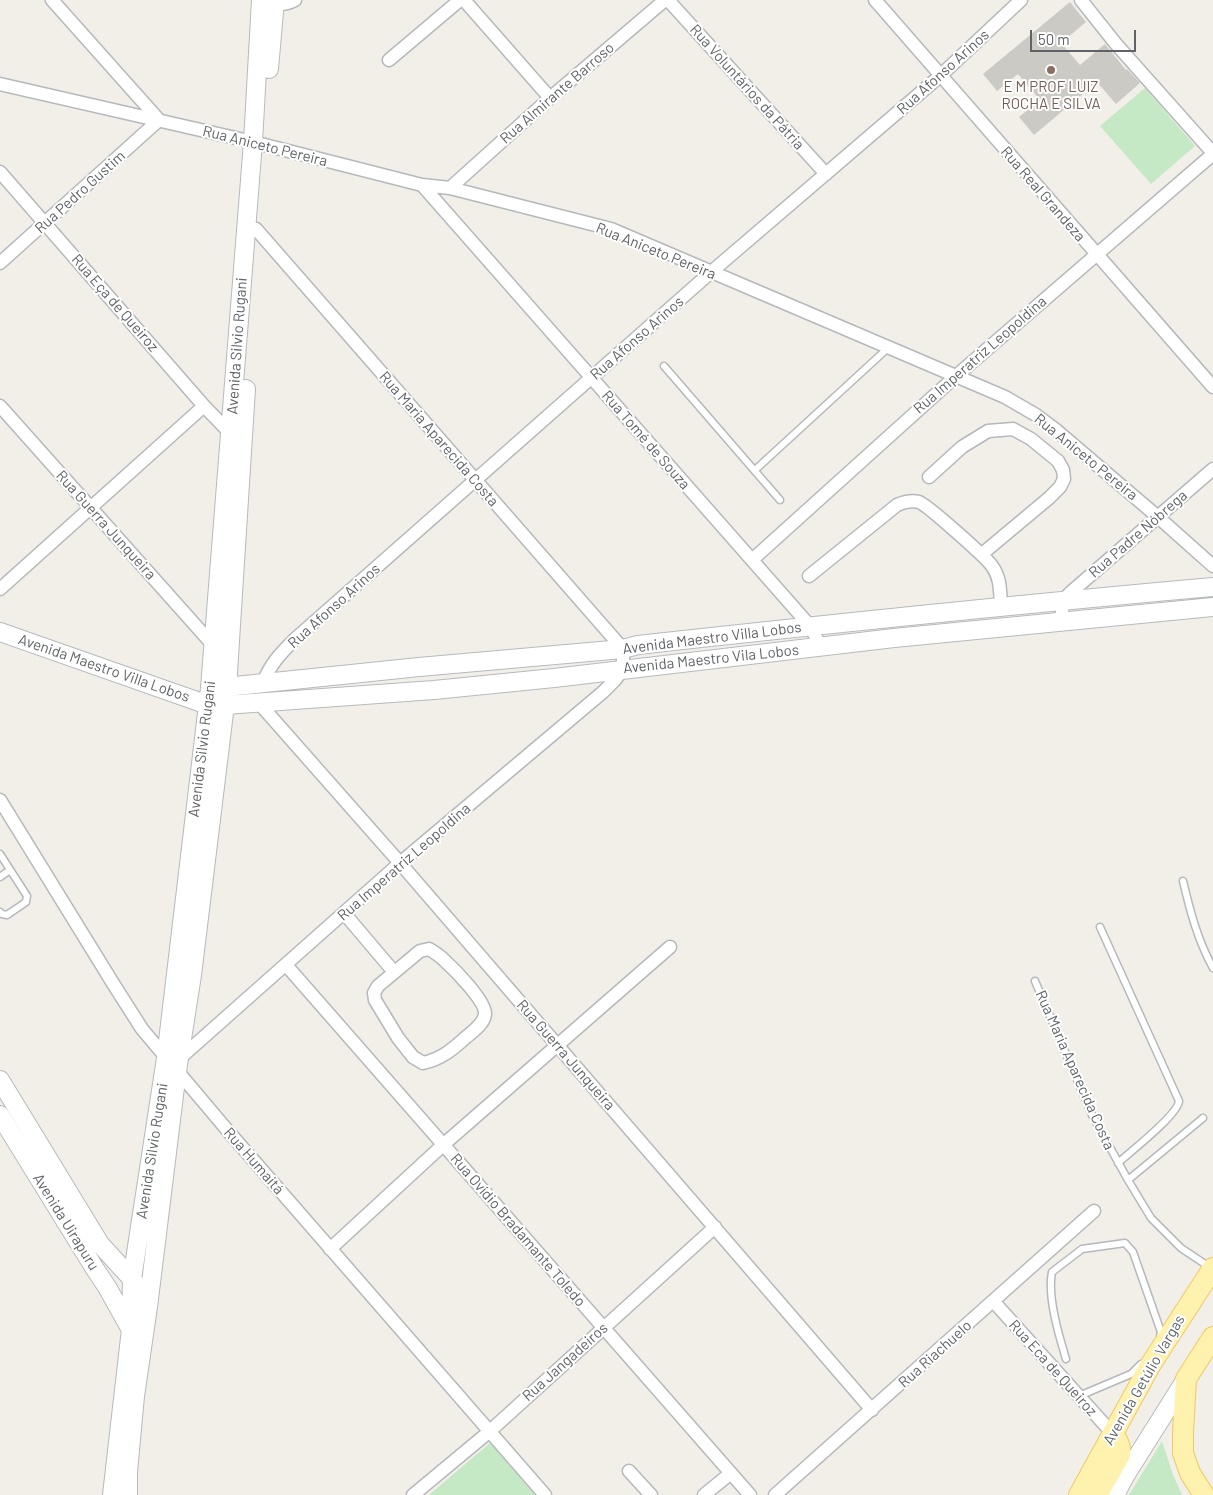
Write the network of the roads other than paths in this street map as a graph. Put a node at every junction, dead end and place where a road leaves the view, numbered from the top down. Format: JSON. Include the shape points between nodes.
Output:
{"nodes":[{"id":1,"x":52,"y":0,"type":"edge"},
{"id":2,"x":295,"y":0,"type":"edge"},
{"id":3,"x":460,"y":0,"type":"edge"},
{"id":4,"x":464,"y":0,"type":"edge"},
{"id":5,"x":667,"y":0,"type":"edge"},
{"id":6,"x":875,"y":0,"type":"edge"},
{"id":7,"x":1021,"y":0,"type":"edge"},
{"id":8,"x":1081,"y":0,"type":"edge"},
{"id":9,"x":269,"y":1,"type":"edge"},
{"id":10,"x":390,"y":60,"type":"dead end"},
{"id":11,"x":940,"y":76,"type":"junction"},
{"id":12,"x":0,"y":84,"type":"edge"},
{"id":13,"x":550,"y":98,"type":"junction"},
{"id":14,"x":160,"y":120,"type":"junction"},
{"id":15,"x":258,"y":143,"type":"junction"},
{"id":16,"x":1213,"y":154,"type":"edge"},
{"id":17,"x":0,"y":172,"type":"edge"},
{"id":18,"x":826,"y":174,"type":"junction"},
{"id":19,"x":422,"y":185,"type":"junction"},
{"id":20,"x":450,"y":188,"type":"junction"},
{"id":21,"x":46,"y":223,"type":"junction"},
{"id":22,"x":251,"y":228,"type":"junction"},
{"id":23,"x":1096,"y":254,"type":"junction"},
{"id":24,"x":0,"y":263,"type":"edge"},
{"id":25,"x":710,"y":273,"type":"junction"},
{"id":26,"x":888,"y":348,"type":"junction"},
{"id":27,"x":664,"y":366,"type":"dead end"},
{"id":28,"x":956,"y":376,"type":"junction"},
{"id":29,"x":591,"y":378,"type":"junction"},
{"id":30,"x":1213,"y":387,"type":"edge"},
{"id":31,"x":0,"y":406,"type":"edge"},
{"id":32,"x":204,"y":406,"type":"junction"},
{"id":33,"x":236,"y":440,"type":"junction"},
{"id":34,"x":1213,"y":469,"type":"edge"},
{"id":35,"x":755,"y":470,"type":"junction"},
{"id":36,"x":929,"y":477,"type":"dead end"},
{"id":37,"x":476,"y":480,"type":"junction"},
{"id":38,"x":780,"y":500,"type":"dead end"},
{"id":39,"x":90,"y":508,"type":"junction"},
{"id":40,"x":1158,"y":517,"type":"junction"},
{"id":41,"x":982,"y":554,"type":"junction"},
{"id":42,"x":752,"y":560,"type":"junction"},
{"id":43,"x":1213,"y":566,"type":"edge"},
{"id":44,"x":808,"y":576,"type":"dead end"},
{"id":45,"x":1213,"y":587,"type":"edge"},
{"id":46,"x":0,"y":589,"type":"edge"},
{"id":47,"x":1064,"y":600,"type":"junction"},
{"id":48,"x":1001,"y":607,"type":"junction"},
{"id":49,"x":1213,"y":607,"type":"edge"},
{"id":50,"x":1060,"y":622,"type":"junction"},
{"id":51,"x":810,"y":626,"type":"junction"},
{"id":52,"x":0,"y":632,"type":"edge"},
{"id":53,"x":213,"y":645,"type":"junction"},
{"id":54,"x":821,"y":646,"type":"junction"},
{"id":55,"x":623,"y":649,"type":"junction"},
{"id":56,"x":623,"y":669,"type":"junction"},
{"id":57,"x":264,"y":684,"type":"junction"},
{"id":58,"x":218,"y":696,"type":"junction"},
{"id":59,"x":258,"y":702,"type":"junction"},
{"id":60,"x":0,"y":800,"type":"edge"},
{"id":61,"x":0,"y":854,"type":"edge"},
{"id":62,"x":400,"y":863,"type":"junction"},
{"id":63,"x":10,"y":870,"type":"junction"},
{"id":64,"x":0,"y":877,"type":"edge"},
{"id":65,"x":1183,"y":881,"type":"dead end"},
{"id":66,"x":0,"y":912,"type":"edge"},
{"id":67,"x":344,"y":913,"type":"junction"},
{"id":68,"x":1100,"y":927,"type":"dead end"},
{"id":69,"x":670,"y":946,"type":"dead end"},
{"id":70,"x":286,"y":965,"type":"junction"},
{"id":71,"x":1213,"y":968,"type":"edge"},
{"id":72,"x":394,"y":972,"type":"junction"},
{"id":73,"x":1034,"y":981,"type":"dead end"},
{"id":74,"x":557,"y":1044,"type":"junction"},
{"id":75,"x":174,"y":1063,"type":"junction"},
{"id":76,"x":0,"y":1080,"type":"edge"},
{"id":77,"x":0,"y":1115,"type":"edge"},
{"id":78,"x":1202,"y":1118,"type":"dead end"},
{"id":79,"x":443,"y":1145,"type":"junction"},
{"id":80,"x":1118,"y":1163,"type":"junction"},
{"id":81,"x":1128,"y":1180,"type":"junction"},
{"id":82,"x":1094,"y":1211,"type":"dead end"},
{"id":83,"x":715,"y":1227,"type":"junction"},
{"id":84,"x":330,"y":1249,"type":"junction"},
{"id":85,"x":1213,"y":1268,"type":"edge"},
{"id":86,"x":132,"y":1279,"type":"junction"},
{"id":87,"x":994,"y":1302,"type":"junction"},
{"id":88,"x":148,"y":1307,"type":"junction"},
{"id":89,"x":604,"y":1327,"type":"junction"},
{"id":90,"x":131,"y":1329,"type":"junction"},
{"id":91,"x":1213,"y":1337,"type":"edge"},
{"id":92,"x":1155,"y":1345,"type":"dead end"},
{"id":93,"x":1066,"y":1359,"type":"dead end"},
{"id":94,"x":1144,"y":1360,"type":"dead end"},
{"id":95,"x":1186,"y":1378,"type":"junction"},
{"id":96,"x":1079,"y":1396,"type":"junction"},
{"id":97,"x":872,"y":1410,"type":"junction"},
{"id":98,"x":490,"y":1431,"type":"junction"},
{"id":99,"x":1113,"y":1434,"type":"junction"},
{"id":100,"x":629,"y":1471,"type":"dead end"},
{"id":101,"x":731,"y":1473,"type":"junction"},
{"id":102,"x":112,"y":1495,"type":"edge"},
{"id":103,"x":128,"y":1495,"type":"edge"},
{"id":104,"x":413,"y":1495,"type":"edge"},
{"id":105,"x":545,"y":1495,"type":"edge"},
{"id":106,"x":651,"y":1495,"type":"edge"},
{"id":107,"x":704,"y":1495,"type":"edge"},
{"id":108,"x":750,"y":1495,"type":"edge"},
{"id":109,"x":775,"y":1495,"type":"edge"},
{"id":110,"x":1079,"y":1495,"type":"edge"},
{"id":111,"x":1097,"y":1495,"type":"edge"},
{"id":112,"x":1114,"y":1495,"type":"edge"},
{"id":113,"x":1204,"y":1495,"type":"edge"}],
"edges":[{"from":1,"to":14,"type":"street"},
{"from":2,"to":9,"type":"street","via":[[284,4]]},
{"from":3,"to":10,"type":"street"},
{"from":4,"to":13,"type":"street"},
{"from":5,"to":13,"type":"street","name":"Rua Almirante Barroso"},
{"from":5,"to":18,"type":"street","name":"Rua Voluntários da Pátria"},
{"from":6,"to":11,"type":"street","name":"Rua Real Grandeza"},
{"from":7,"to":11,"type":"street","name":"Rua Afonso Arinos"},
{"from":8,"to":16,"type":"street"},
{"from":9,"to":15,"type":"street","name":"Avenida Silvio Rugani","via":[[268,82]]},
{"from":11,"to":18,"type":"street","name":"Rua Afonso Arinos"},
{"from":11,"to":23,"type":"street","name":"Rua Real Grandeza"},
{"from":12,"to":14,"type":"street","name":"Rua Aniceto Pereira"},
{"from":13,"to":20,"type":"street","name":"Rua Almirante Barroso"},
{"from":14,"to":15,"type":"street","name":"Rua Aniceto Pereira"},
{"from":14,"to":21,"type":"street","name":"Rua Pedro Gustim"},
{"from":15,"to":19,"type":"street","name":"Rua Aniceto Pereira"},
{"from":15,"to":22,"type":"street","name":"Avenida Silvio Rugani"},
{"from":16,"to":23,"type":"street","name":"Rua Imperatriz Leopoldina"},
{"from":17,"to":21,"type":"street","name":"Rua Eça de Queiroz"},
{"from":18,"to":25,"type":"street","name":"Rua Afonso Arinos"},
{"from":19,"to":20,"type":"street","name":"Rua Aniceto Pereira"},
{"from":19,"to":29,"type":"street","name":"Rua Tomé de Souza"},
{"from":20,"to":25,"type":"street","name":"Rua Aniceto Pereira","via":[[610,229]]},
{"from":21,"to":24,"type":"street","name":"Rua Pedro Gustim"},
{"from":21,"to":32,"type":"street","name":"Rua Eça de Queiroz"},
{"from":22,"to":33,"type":"street","name":"Avenida Silvio Rugani"},
{"from":22,"to":37,"type":"street","name":"Rua Maria Aparecida Costa"},
{"from":23,"to":28,"type":"street","name":"Rua Imperatriz Leopoldina"},
{"from":23,"to":30,"type":"street","name":"Rua Real Grandeza"},
{"from":25,"to":26,"type":"street","name":"Rua Aniceto Pereira"},
{"from":25,"to":29,"type":"street","name":"Rua Afonso Arinos"},
{"from":26,"to":28,"type":"street","name":"Rua Aniceto Pereira"},
{"from":26,"to":35,"type":"lane"},
{"from":27,"to":35,"type":"lane"},
{"from":28,"to":40,"type":"street","name":"Rua Aniceto Pereira","via":[[1036,415]]},
{"from":28,"to":42,"type":"street","name":"Rua Imperatriz Leopoldina"},
{"from":29,"to":37,"type":"street","name":"Rua Afonso Arinos"},
{"from":29,"to":42,"type":"street","name":"Rua Tomé de Souza"},
{"from":31,"to":39,"type":"street","name":"Rua Guerra Junqueira"},
{"from":32,"to":33,"type":"street","name":"Rua Eça de Queiroz"},
{"from":32,"to":39,"type":"street"},
{"from":33,"to":53,"type":"street","name":"Avenida Silvio Rugani"},
{"from":33,"to":58,"type":"street","name":"Avenida Silvio Rugani"},
{"from":34,"to":40,"type":"street","name":"Rua Padre Nóbrega"},
{"from":35,"to":38,"type":"lane"},
{"from":36,"to":41,"type":"street","via":[[962,447],[988,431],[1013,429],[1058,461],[1064,479],[1060,487]]},
{"from":37,"to":55,"type":"street","name":"Rua Maria Aparecida Costa"},
{"from":37,"to":57,"type":"street","name":"Rua Afonso Arinos","via":[[295,639],[270,667]]},
{"from":39,"to":46,"type":"street"},
{"from":39,"to":53,"type":"street","name":"Rua Guerra Junqueira"},
{"from":40,"to":43,"type":"street","name":"Rua Aniceto Pereira"},
{"from":40,"to":47,"type":"street","name":"Rua Padre Nóbrega"},
{"from":41,"to":44,"type":"street","via":[[921,502],[907,501],[897,505]]},
{"from":41,"to":48,"type":"street","via":[[1000,582]]},
{"from":42,"to":51,"type":"street","name":"Rua Tomé de Souza"},
{"from":45,"to":47,"type":"street","name":"Avenida Maestro Villa Lobos"},
{"from":47,"to":48,"type":"street","name":"Avenida Maestro Villa Lobos"},
{"from":47,"to":50,"type":"street"},
{"from":48,"to":51,"type":"street","name":"Avenida Maestro Villa Lobos"},
{"from":49,"to":50,"type":"street","name":"Avenida Maestro Vila Lobos"},
{"from":50,"to":54,"type":"street","name":"Avenida Maestro Vila Lobos"},
{"from":51,"to":54,"type":"street","name":"Rua Tomé de Souza"},
{"from":51,"to":55,"type":"street","name":"Avenida Maestro Villa Lobos"},
{"from":52,"to":58,"type":"street","name":"Avenida Maestro Villa Lobos"},
{"from":53,"to":58,"type":"street","name":"Avenida Silvio Rugani"},
{"from":54,"to":56,"type":"street","name":"Avenida Maestro Vila Lobos"},
{"from":55,"to":56,"type":"street"},
{"from":55,"to":57,"type":"street","name":"Avenida Maestro Villa Lobos"},
{"from":56,"to":59,"type":"street","name":"Avenida Maestro Vila Lobos","via":[[434,690]]},
{"from":56,"to":62,"type":"street","name":"Rua Imperatriz Leopoldina","via":[[603,692]]},
{"from":57,"to":58,"type":"street","name":"Avenida Maestro Villa Lobos"},
{"from":58,"to":59,"type":"street","name":"Avenida Maestro Vila Lobos"},
{"from":58,"to":75,"type":"street","name":"Avenida Silvio Rugani","via":[[193,966]]},
{"from":59,"to":62,"type":"street","name":"Rua Guerra Junqueira"},
{"from":60,"to":75,"type":"street","name":"Rua Humaitá","via":[[142,1029]]},
{"from":61,"to":63,"type":"lane"},
{"from":62,"to":67,"type":"street","name":"Rua Imperatriz Leopoldina"},
{"from":62,"to":74,"type":"street","name":"Rua Guerra Junqueira"},
{"from":63,"to":64,"type":"lane"},
{"from":63,"to":66,"type":"lane","via":[[28,899],[8,915]]},
{"from":65,"to":71,"type":"lane","via":[[1189,909]]},
{"from":67,"to":70,"type":"street","name":"Rua Imperatriz Leopoldina"},
{"from":67,"to":72,"type":"street"},
{"from":68,"to":80,"type":"lane","via":[[1179,1100],[1179,1106],[1170,1116]]},
{"from":69,"to":74,"type":"street"},
{"from":70,"to":75,"type":"street","name":"Rua Imperatriz Leopoldina"},
{"from":70,"to":79,"type":"street","name":"Rua Ovídio Bradamante Toledo"},
{"from":72,"to":72,"type":"street","via":[[420,951],[429,949],[443,959],[483,1006],[485,1014],[481,1024],[437,1060],[423,1064],[403,1044],[375,1000],[378,986]]},
{"from":73,"to":80,"type":"lane","name":"Rua Maria Aparecida Costa","via":[[1092,1115]]},
{"from":74,"to":79,"type":"street"},
{"from":74,"to":83,"type":"street","name":"Rua Guerra Junqueira"},
{"from":75,"to":84,"type":"street","name":"Rua Humaitá"},
{"from":75,"to":86,"type":"street","name":"Avenida Silvio Rugani"},
{"from":75,"to":88,"type":"street","name":"Avenida Silvio Rugani"},
{"from":76,"to":86,"type":"street","name":"Avenida Uirapuru","via":[[100,1244]]},
{"from":77,"to":90,"type":"street","name":"Avenida Uirapuru"},
{"from":78,"to":81,"type":"lane"},
{"from":79,"to":84,"type":"street"},
{"from":79,"to":89,"type":"street","name":"Rua Ovídio Bradamante Toledo"},
{"from":80,"to":81,"type":"lane","name":"Rua Maria Aparecida Costa"},
{"from":81,"to":85,"type":"lane","name":"Rua Maria Aparecida Costa","via":[[1151,1218],[1181,1248]]},
{"from":82,"to":87,"type":"street","name":"Rua Riachuelo"},
{"from":83,"to":89,"type":"street","name":"Rua Jangadeiros"},
{"from":83,"to":97,"type":"street","name":"Rua Guerra Junqueira"},
{"from":84,"to":98,"type":"street","name":"Rua Humaitá"},
{"from":85,"to":99,"type":"main road","name":"Avenida Getúlio Vargas","via":[[1150,1364]]},
{"from":86,"to":88,"type":"street","name":"Avenida Uirapuru"},
{"from":86,"to":90,"type":"street","name":"Avenida Silvio Rugani"},
{"from":87,"to":96,"type":"street","name":"Rua Eca de Queiroz"},
{"from":87,"to":97,"type":"street","name":"Rua Riachuelo"},
{"from":88,"to":103,"type":"street","name":"Avenida Silvio Rugani","via":[[135,1396]]},
{"from":89,"to":98,"type":"street","name":"Rua Jangadeiros"},
{"from":89,"to":101,"type":"street","name":"Rua Ovídio Bradamante Toledo"},
{"from":90,"to":102,"type":"street","name":"Avenida Silvio Rugani"},
{"from":91,"to":95,"type":"main road"},
{"from":92,"to":93,"type":"lane","via":[[1161,1332],[1133,1252],[1125,1243],[1082,1250],[1052,1272],[1050,1280],[1056,1325]]},
{"from":94,"to":96,"type":"lane","via":[[1131,1374]]},
{"from":95,"to":112,"type":"street"},
{"from":95,"to":113,"type":"main road","via":[[1183,1452],[1190,1473]]},
{"from":96,"to":99,"type":"street","name":"Rua Eca de Queiroz"},
{"from":97,"to":109,"type":"street","name":"Rua Riachuelo"},
{"from":98,"to":104,"type":"street","name":"Rua Jangadeiros"},
{"from":98,"to":105,"type":"street","name":"Rua Humaitá"},
{"from":99,"to":110,"type":"main road","name":"Avenida Getúlio Vargas"},
{"from":99,"to":111,"type":"main road","via":[[1118,1440],[1120,1455]]},
{"from":100,"to":106,"type":"street"},
{"from":101,"to":107,"type":"street"},
{"from":101,"to":108,"type":"street","name":"Rua Ovídio Bradamante Toledo"}]}
